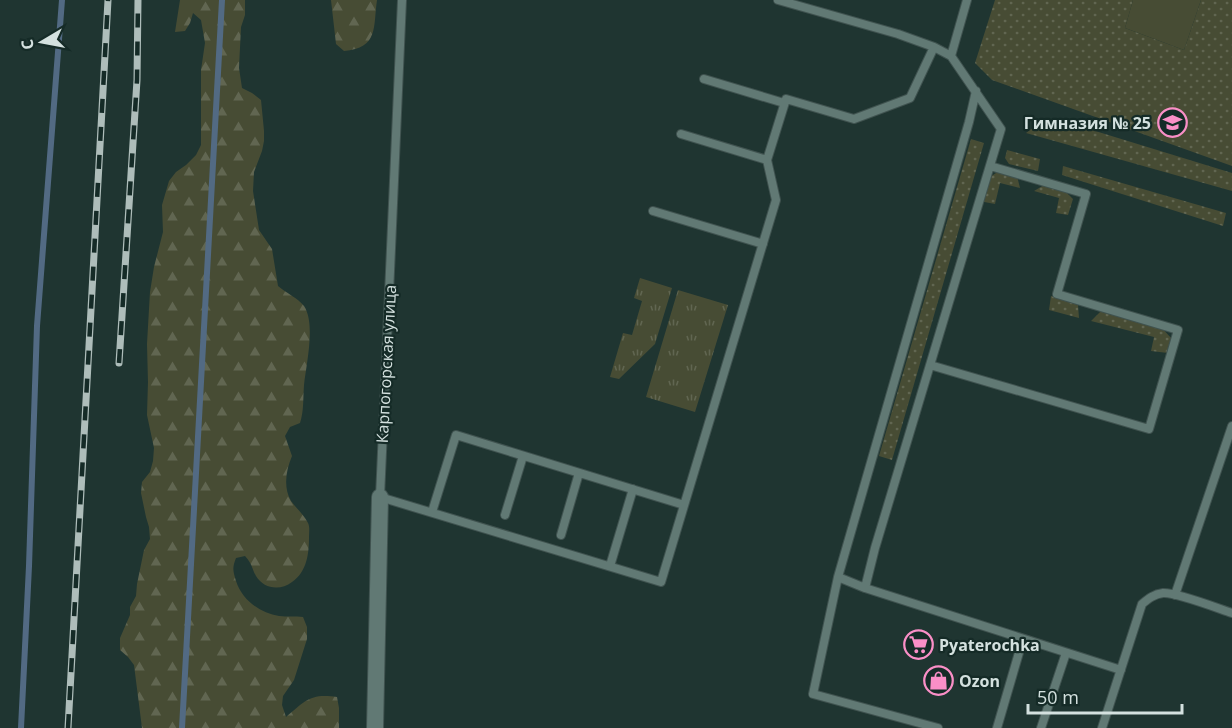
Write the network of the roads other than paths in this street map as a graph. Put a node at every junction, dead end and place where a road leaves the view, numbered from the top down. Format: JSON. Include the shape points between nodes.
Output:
{"nodes":[{"id":1,"x":402,"y":0,"type":"edge"},
{"id":2,"x":778,"y":0,"type":"edge"},
{"id":3,"x":967,"y":0,"type":"edge"},
{"id":4,"x":934,"y":47,"type":"junction"},
{"id":5,"x":951,"y":56,"type":"junction"},
{"id":6,"x":704,"y":79,"type":"dead end"},
{"id":7,"x":976,"y":91,"type":"junction"},
{"id":8,"x":784,"y":104,"type":"junction"},
{"id":9,"x":681,"y":134,"type":"dead end"},
{"id":10,"x":767,"y":160,"type":"junction"},
{"id":11,"x":990,"y":166,"type":"junction"},
{"id":12,"x":653,"y":211,"type":"dead end"},
{"id":13,"x":763,"y":244,"type":"junction"},
{"id":14,"x":930,"y":365,"type":"junction"},
{"id":15,"x":1232,"y":426,"type":"edge"},
{"id":16,"x":523,"y":456,"type":"junction"},
{"id":17,"x":579,"y":473,"type":"junction"},
{"id":18,"x":633,"y":489,"type":"junction"},
{"id":19,"x":380,"y":497,"type":"junction"},
{"id":20,"x":684,"y":505,"type":"junction"},
{"id":21,"x":432,"y":512,"type":"junction"},
{"id":22,"x":505,"y":515,"type":"dead end"},
{"id":23,"x":561,"y":534,"type":"dead end"},
{"id":24,"x":610,"y":566,"type":"junction"},
{"id":25,"x":838,"y":577,"type":"junction"},
{"id":26,"x":865,"y":588,"type":"junction"},
{"id":27,"x":1175,"y":595,"type":"junction"},
{"id":28,"x":1232,"y":613,"type":"edge"},
{"id":29,"x":1023,"y":639,"type":"junction"},
{"id":30,"x":1066,"y":653,"type":"junction"},
{"id":31,"x":1121,"y":670,"type":"junction"},
{"id":32,"x":375,"y":728,"type":"edge"},
{"id":33,"x":938,"y":728,"type":"edge"},
{"id":34,"x":997,"y":728,"type":"edge"},
{"id":35,"x":1041,"y":728,"type":"edge"},
{"id":36,"x":1102,"y":728,"type":"edge"}],
"edges":[{"from":1,"to":19,"type":"lane","name":"Карпогорская улица"},
{"from":2,"to":4,"type":"lane"},
{"from":3,"to":5,"type":"lane"},
{"from":4,"to":5,"type":"lane"},
{"from":4,"to":8,"type":"lane","via":[[910,98],[854,119],[786,99]]},
{"from":5,"to":7,"type":"lane"},
{"from":6,"to":8,"type":"lane"},
{"from":7,"to":11,"type":"lane","via":[[1001,129]]},
{"from":7,"to":25,"type":"lane"},
{"from":8,"to":10,"type":"lane"},
{"from":9,"to":10,"type":"lane"},
{"from":10,"to":13,"type":"lane","via":[[776,200]]},
{"from":11,"to":14,"type":"lane"},
{"from":11,"to":14,"type":"lane","via":[[1086,194],[1057,294],[1178,330],[1149,429]]},
{"from":12,"to":13,"type":"lane"},
{"from":13,"to":20,"type":"lane"},
{"from":14,"to":26,"type":"lane"},
{"from":15,"to":27,"type":"lane"},
{"from":16,"to":17,"type":"lane"},
{"from":16,"to":21,"type":"lane","via":[[456,435]]},
{"from":16,"to":22,"type":"lane"},
{"from":17,"to":18,"type":"lane"},
{"from":17,"to":23,"type":"lane"},
{"from":18,"to":20,"type":"lane"},
{"from":18,"to":24,"type":"lane"},
{"from":19,"to":21,"type":"lane"},
{"from":19,"to":32,"type":"street","name":"Карпогорская улица"},
{"from":20,"to":24,"type":"lane","via":[[661,582]]},
{"from":21,"to":24,"type":"lane"},
{"from":25,"to":26,"type":"lane"},
{"from":25,"to":33,"type":"lane","via":[[813,694]]},
{"from":26,"to":29,"type":"lane"},
{"from":27,"to":28,"type":"lane"},
{"from":27,"to":31,"type":"lane","via":[[1155,595],[1142,604]]},
{"from":29,"to":30,"type":"lane"},
{"from":29,"to":34,"type":"lane"},
{"from":30,"to":31,"type":"lane"},
{"from":30,"to":35,"type":"lane"},
{"from":31,"to":36,"type":"lane"}]}
